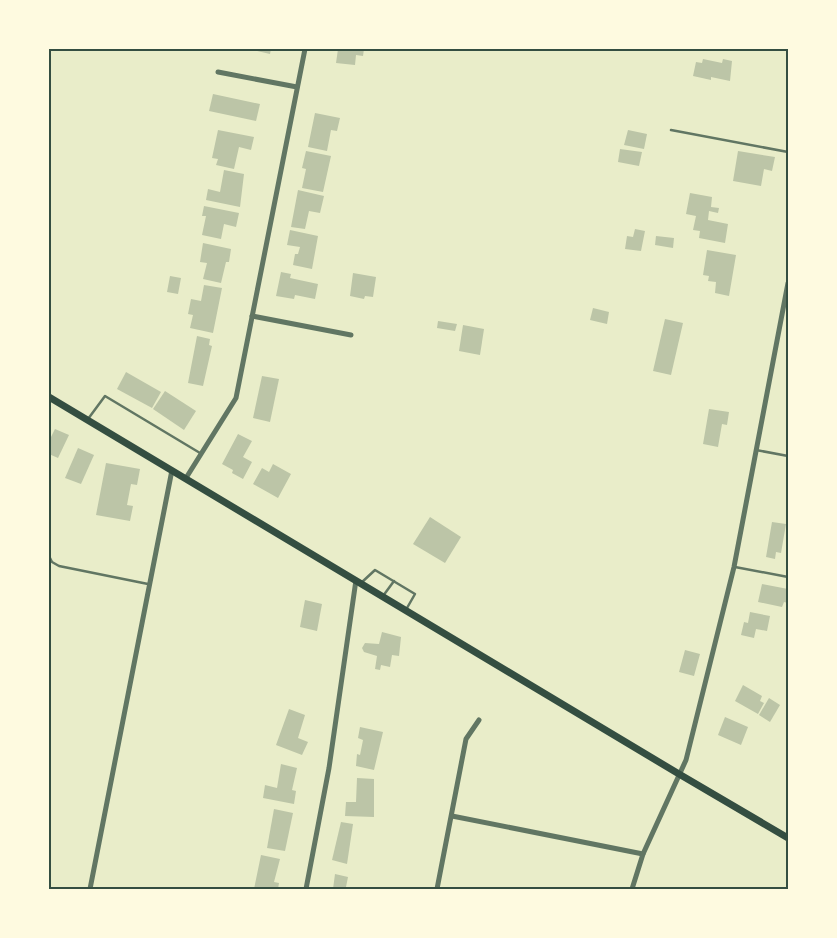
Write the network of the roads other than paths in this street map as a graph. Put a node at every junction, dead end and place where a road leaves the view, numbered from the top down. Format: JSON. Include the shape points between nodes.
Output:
{"nodes":[{"id":1,"x":305,"y":49,"type":"edge"},
{"id":2,"x":218,"y":72,"type":"dead end"},
{"id":3,"x":297,"y":87,"type":"junction"},
{"id":4,"x":671,"y":130,"type":"dead end"},
{"id":5,"x":788,"y":152,"type":"edge"},
{"id":6,"x":788,"y":283,"type":"edge"},
{"id":7,"x":252,"y":316,"type":"junction"},
{"id":8,"x":351,"y":335,"type":"dead end"},
{"id":9,"x":49,"y":397,"type":"edge"},
{"id":10,"x":88,"y":420,"type":"junction"},
{"id":11,"x":756,"y":450,"type":"junction"},
{"id":12,"x":201,"y":454,"type":"junction"},
{"id":13,"x":788,"y":456,"type":"edge"},
{"id":14,"x":172,"y":470,"type":"junction"},
{"id":15,"x":186,"y":478,"type":"junction"},
{"id":16,"x":49,"y":556,"type":"edge"},
{"id":17,"x":734,"y":567,"type":"junction"},
{"id":18,"x":788,"y":578,"type":"edge"},
{"id":19,"x":394,"y":581,"type":"junction"},
{"id":20,"x":358,"y":582,"type":"junction"},
{"id":21,"x":150,"y":584,"type":"junction"},
{"id":22,"x":383,"y":596,"type":"junction"},
{"id":23,"x":406,"y":610,"type":"junction"},
{"id":24,"x":479,"y":720,"type":"dead end"},
{"id":25,"x":679,"y":774,"type":"junction"},
{"id":26,"x":452,"y":816,"type":"junction"},
{"id":27,"x":788,"y":838,"type":"edge"},
{"id":28,"x":642,"y":854,"type":"junction"},
{"id":29,"x":90,"y":889,"type":"edge"},
{"id":30,"x":306,"y":889,"type":"edge"},
{"id":31,"x":437,"y":889,"type":"edge"},
{"id":32,"x":632,"y":889,"type":"edge"}],
"edges":[{"from":1,"to":3,"type":"street"},
{"from":2,"to":3,"type":"street"},
{"from":3,"to":7,"type":"street"},
{"from":4,"to":5,"type":"lane"},
{"from":6,"to":11,"type":"street"},
{"from":7,"to":8,"type":"street"},
{"from":7,"to":12,"type":"street","via":[[236,398]]},
{"from":9,"to":10,"type":"main road"},
{"from":10,"to":12,"type":"lane","via":[[104,396]]},
{"from":10,"to":14,"type":"main road"},
{"from":11,"to":13,"type":"lane"},
{"from":11,"to":17,"type":"street"},
{"from":12,"to":15,"type":"street"},
{"from":14,"to":15,"type":"main road"},
{"from":14,"to":21,"type":"street"},
{"from":15,"to":20,"type":"main road"},
{"from":16,"to":21,"type":"lane","via":[[52,562],[64,567]]},
{"from":17,"to":18,"type":"lane"},
{"from":17,"to":25,"type":"street","via":[[686,760]]},
{"from":19,"to":20,"type":"lane","via":[[375,570]]},
{"from":19,"to":22,"type":"lane"},
{"from":19,"to":23,"type":"lane","via":[[415,594]]},
{"from":20,"to":22,"type":"main road"},
{"from":20,"to":30,"type":"street"},
{"from":21,"to":29,"type":"street"},
{"from":22,"to":23,"type":"main road"},
{"from":23,"to":25,"type":"main road"},
{"from":24,"to":26,"type":"street","via":[[466,739]]},
{"from":25,"to":27,"type":"main road"},
{"from":25,"to":28,"type":"street"},
{"from":26,"to":28,"type":"street"},
{"from":26,"to":31,"type":"street"},
{"from":28,"to":32,"type":"street"}]}
